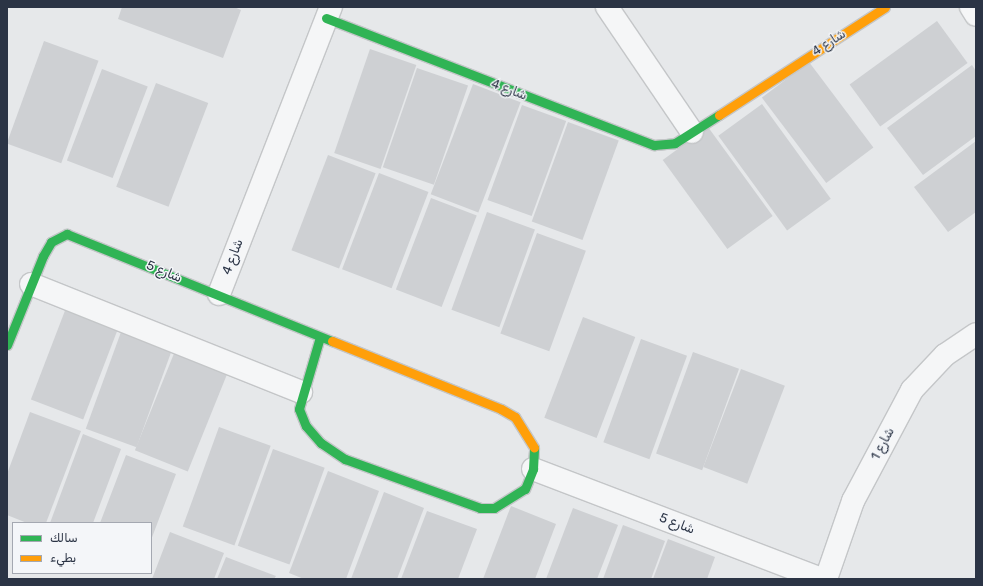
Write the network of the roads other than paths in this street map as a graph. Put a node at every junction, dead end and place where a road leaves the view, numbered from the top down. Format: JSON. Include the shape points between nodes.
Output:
{"nodes":[{"id":1,"x":607,"y":7,"type":"edge"},
{"id":2,"x":885,"y":7,"type":"edge"},
{"id":3,"x":971,"y":7,"type":"edge"},
{"id":4,"x":329,"y":13,"type":"edge"},
{"id":5,"x":976,"y":15,"type":"edge"},
{"id":6,"x":692,"y":132,"type":"junction"},
{"id":7,"x":31,"y":284,"type":"junction"},
{"id":8,"x":219,"y":294,"type":"junction"},
{"id":9,"x":976,"y":334,"type":"edge"},
{"id":10,"x":320,"y":337,"type":"junction"},
{"id":11,"x":7,"y":345,"type":"edge"},
{"id":12,"x":301,"y":392,"type":"junction"},
{"id":13,"x":533,"y":469,"type":"junction"},
{"id":14,"x":822,"y":579,"type":"edge"},
{"id":15,"x":826,"y":579,"type":"edge"}],
"edges":[{"from":1,"to":6,"type":"street"},
{"from":2,"to":6,"type":"street","name":"شارع 4"},
{"from":3,"to":5,"type":"street"},
{"from":4,"to":6,"type":"street","name":"شارع 4","via":[[644,142],[654,145],[675,142]]},
{"from":4,"to":8,"type":"street","name":"شارع 4"},
{"from":7,"to":8,"type":"street","name":"شارع 5","via":[[51,242],[67,234]]},
{"from":7,"to":11,"type":"street","name":"شارع 5"},
{"from":7,"to":12,"type":"street"},
{"from":8,"to":10,"type":"street","name":"شارع 5"},
{"from":9,"to":15,"type":"street","name":"شارع 1","via":[[945,355],[912,390],[853,501]]},
{"from":10,"to":12,"type":"street","name":"شارع 5"},
{"from":10,"to":13,"type":"street","name":"شارع 5","via":[[515,417],[535,449]]},
{"from":12,"to":13,"type":"street","name":"شارع 5","via":[[299,409],[306,426],[327,447],[345,459],[480,508],[494,508],[510,501],[525,488]]},
{"from":13,"to":14,"type":"street","name":"شارع 5"}]}
